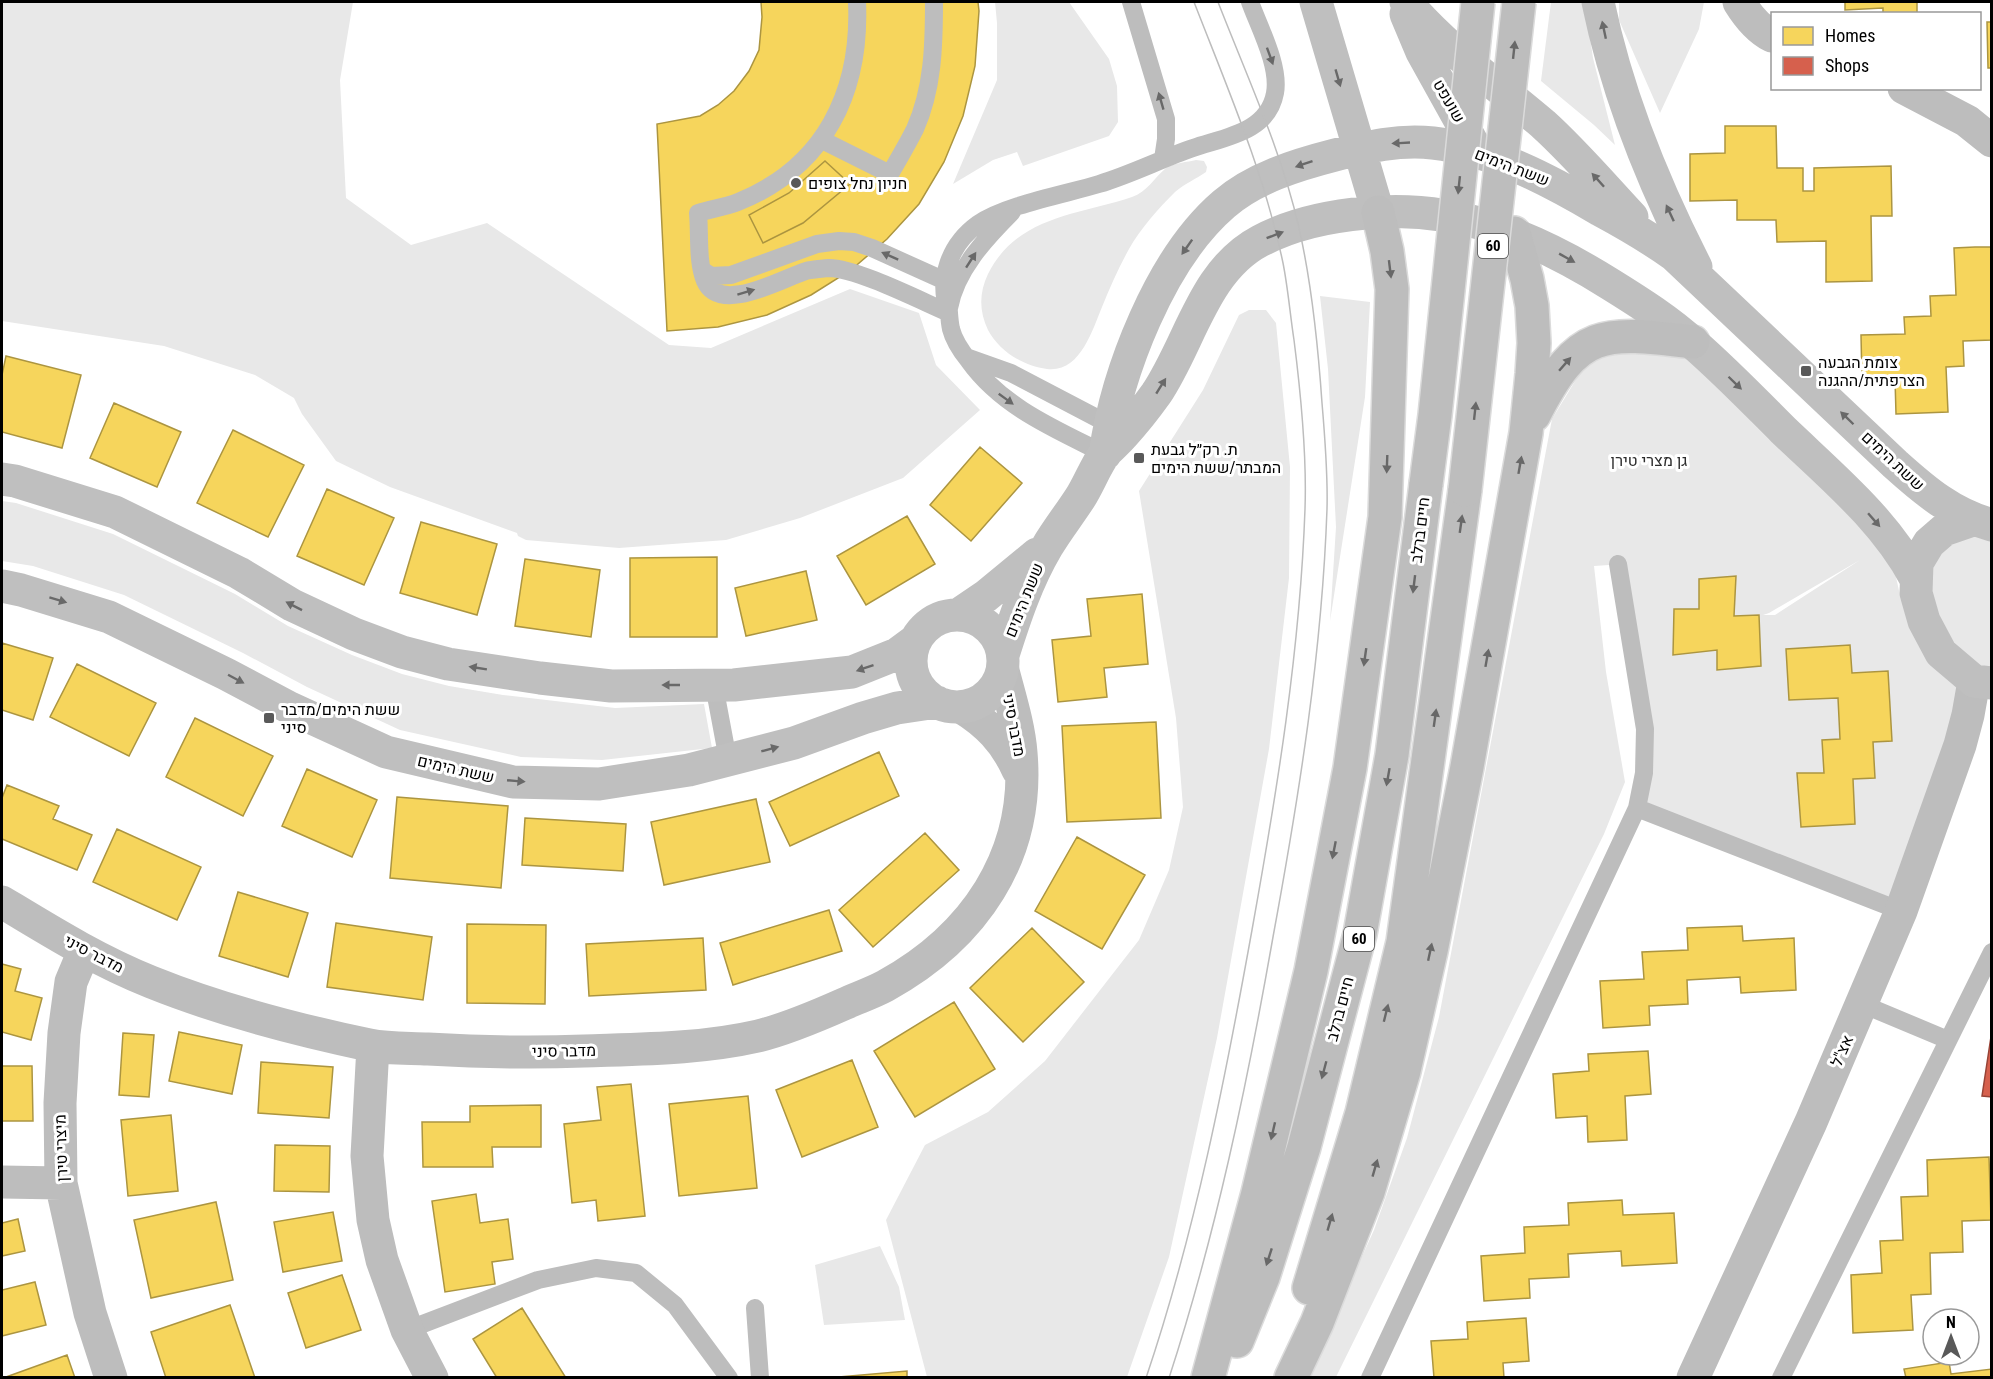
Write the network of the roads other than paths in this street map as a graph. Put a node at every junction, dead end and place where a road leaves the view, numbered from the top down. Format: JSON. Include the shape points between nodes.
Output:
{"nodes":[{"id":1,"x":857,"y":2,"type":"edge"},
{"id":2,"x":934,"y":2,"type":"edge"},
{"id":3,"x":1131,"y":2,"type":"edge"},
{"id":4,"x":1250,"y":2,"type":"edge"},
{"id":5,"x":1316,"y":2,"type":"edge"},
{"id":6,"x":1401,"y":2,"type":"edge"},
{"id":7,"x":1406,"y":2,"type":"edge"},
{"id":8,"x":1478,"y":2,"type":"edge"},
{"id":9,"x":1519,"y":2,"type":"edge"},
{"id":10,"x":1598,"y":2,"type":"edge"},
{"id":11,"x":1739,"y":2,"type":"edge"},
{"id":12,"x":1771,"y":35,"type":"edge"},
{"id":13,"x":1908,"y":90,"type":"edge"},
{"id":14,"x":822,"y":140,"type":"junction"},
{"id":15,"x":1992,"y":141,"type":"edge"},
{"id":16,"x":1360,"y":149,"type":"junction"},
{"id":17,"x":1479,"y":154,"type":"junction"},
{"id":18,"x":1163,"y":159,"type":"junction"},
{"id":19,"x":1015,"y":209,"type":"junction"},
{"id":20,"x":1378,"y":212,"type":"junction"},
{"id":21,"x":1514,"y":233,"type":"junction"},
{"id":22,"x":1651,"y":239,"type":"junction"},
{"id":23,"x":702,"y":270,"type":"junction"},
{"id":24,"x":943,"y":280,"type":"junction"},
{"id":25,"x":1705,"y":284,"type":"junction"},
{"id":26,"x":949,"y":313,"type":"junction"},
{"id":27,"x":1692,"y":342,"type":"junction"},
{"id":28,"x":966,"y":357,"type":"junction"},
{"id":29,"x":1526,"y":433,"type":"junction"},
{"id":30,"x":1113,"y":437,"type":"junction"},
{"id":31,"x":2,"y":479,"type":"edge"},
{"id":32,"x":1982,"y":522,"type":"edge"},
{"id":33,"x":1047,"y":545,"type":"junction"},
{"id":34,"x":1618,"y":564,"type":"dead end"},
{"id":35,"x":1916,"y":579,"type":"junction"},
{"id":36,"x":2,"y":586,"type":"edge"},
{"id":37,"x":958,"y":615,"type":"junction"},
{"id":38,"x":916,"y":640,"type":"junction"},
{"id":39,"x":1003,"y":663,"type":"junction"},
{"id":40,"x":1983,"y":682,"type":"edge"},
{"id":41,"x":714,"y":685,"type":"junction"},
{"id":42,"x":949,"y":705,"type":"junction"},
{"id":43,"x":728,"y":760,"type":"junction"},
{"id":44,"x":1022,"y":780,"type":"junction"},
{"id":45,"x":1637,"y":808,"type":"junction"},
{"id":46,"x":2,"y":902,"type":"edge"},
{"id":47,"x":1901,"y":911,"type":"junction"},
{"id":48,"x":84,"y":951,"type":"junction"},
{"id":49,"x":1992,"y":952,"type":"edge"},
{"id":50,"x":1862,"y":1004,"type":"junction"},
{"id":51,"x":1948,"y":1040,"type":"junction"},
{"id":52,"x":373,"y":1046,"type":"junction"},
{"id":53,"x":2,"y":1182,"type":"edge"},
{"id":54,"x":61,"y":1183,"type":"junction"},
{"id":55,"x":755,"y":1308,"type":"dead end"},
{"id":56,"x":407,"y":1330,"type":"junction"},
{"id":57,"x":111,"y":1377,"type":"edge"},
{"id":58,"x":432,"y":1377,"type":"edge"},
{"id":59,"x":729,"y":1377,"type":"edge"},
{"id":60,"x":760,"y":1377,"type":"edge"},
{"id":61,"x":1208,"y":1377,"type":"edge"},
{"id":62,"x":1222,"y":1377,"type":"edge"},
{"id":63,"x":1279,"y":1377,"type":"edge"},
{"id":64,"x":1291,"y":1377,"type":"edge"},
{"id":65,"x":1370,"y":1377,"type":"edge"},
{"id":66,"x":1693,"y":1377,"type":"edge"},
{"id":67,"x":1781,"y":1377,"type":"edge"}],
"edges":[{"from":1,"to":14,"type":"lane","via":[[859,32],[848,90]]},
{"from":2,"to":14,"type":"lane","via":[[934,48],[928,89],[915,128],[890,174]]},
{"from":18,"to":3,"type":"lane","one_way":true,"via":[[1166,119]]},
{"from":4,"to":18,"type":"lane","one_way":true,"via":[[1276,74],[1276,92],[1268,113],[1244,131]]},
{"from":5,"to":16,"type":"street","one_way":true},
{"from":6,"to":17,"type":"street","name":"שועפט","via":[[1422,52]]},
{"from":22,"to":7,"type":"street","one_way":true,"via":[[1544,125],[1452,50]]},
{"from":8,"to":62,"type":"main road","name":"חיים ברלב","number":"60","one_way":true,"bridge":true,"via":[[1437,403],[1392,755],[1360,934],[1304,1147],[1263,1277]]},
{"from":63,"to":9,"type":"main road","number":"60","one_way":true,"bridge":true,"via":[[1362,1113],[1403,942],[1465,490]]},
{"from":25,"to":10,"type":"street","one_way":true,"via":[[1661,195],[1623,98]]},
{"from":11,"to":12,"type":"main road"},
{"from":13,"to":15,"type":"main road","via":[[1967,121]]},
{"from":14,"to":23,"type":"lane","via":[[771,186],[737,202],[698,213]]},
{"from":17,"to":16,"type":"street","name":"ששת הימים","one_way":true,"via":[[1432,143],[1404,142]]},
{"from":16,"to":20,"type":"street"},
{"from":16,"to":30,"type":"street","name":"ששת הימים","one_way":true,"via":[[1318,159],[1262,180],[1210,217],[1188,243],[1150,308],[1134,345]]},
{"from":17,"to":21,"type":"street","name":"שועפט"},
{"from":17,"to":22,"type":"street","name":"ששת הימים","via":[[1557,185]]},
{"from":18,"to":19,"type":"lane","via":[[1132,174]]},
{"from":19,"to":24,"type":"lane","via":[[986,220],[965,236],[949,260]]},
{"from":26,"to":19,"type":"lane","one_way":true,"via":[[956,285],[969,263]]},
{"from":20,"to":21,"type":"street","name":"ששת הימים","via":[[1445,215]]},
{"from":30,"to":20,"type":"street","name":"ששת הימים","one_way":true,"via":[[1157,393],[1202,305],[1222,273],[1242,253],[1260,241],[1318,220]]},
{"from":20,"to":61,"type":"main road","one_way":true,"via":[[1392,289],[1385,517],[1350,768],[1311,971],[1258,1193]]},
{"from":21,"to":27,"type":"street","name":"ששת הימים","one_way":true,"via":[[1558,253],[1642,303]]},
{"from":21,"to":29,"type":"main road","via":[[1532,306],[1534,343]]},
{"from":22,"to":25,"type":"street","name":"ששת הימים"},
{"from":24,"to":23,"type":"lane","one_way":true,"via":[[872,248],[839,241],[817,244],[731,275],[711,276]]},
{"from":23,"to":26,"type":"lane","one_way":true,"via":[[706,284],[714,291],[740,295],[808,270],[831,268]]},
{"from":24,"to":26,"type":"lane"},
{"from":32,"to":25,"type":"street","name":"ששת הימים","one_way":true,"via":[[1950,509],[1894,464]]},
{"from":26,"to":28,"type":"lane","via":[[951,329]]},
{"from":29,"to":27,"type":"main road","one_way":true,"via":[[1563,365],[1590,343],[1623,336]]},
{"from":27,"to":35,"type":"street","name":"ששת הימים","one_way":true,"via":[[1865,509],[1904,557]]},
{"from":28,"to":30,"type":"lane","via":[[1011,374]]},
{"from":28,"to":30,"type":"lane","one_way":true,"via":[[1004,399],[1042,422]]},
{"from":64,"to":29,"type":"main road","one_way":true,"via":[[1317,1323],[1368,1192],[1404,1071],[1467,767]]},
{"from":30,"to":33,"type":"street","name":"ששת הימים","via":[[1080,498]]},
{"from":41,"to":31,"type":"street","one_way":true,"via":[[611,686],[448,664],[402,652],[292,605],[239,573],[115,512]]},
{"from":32,"to":35,"type":"street","via":[[1944,530],[1929,543],[1917,563]]},
{"from":33,"to":37,"type":"street","name":"ששת הימים","via":[[1005,582]]},
{"from":33,"to":39,"type":"street","name":"ששת הימים","via":[[1024,593]]},
{"from":34,"to":45,"type":"lane","via":[[1646,729],[1644,774]]},
{"from":35,"to":40,"type":"street","via":[[1924,621],[1941,653]]},
{"from":36,"to":43,"type":"street","name":"ששת הימים","one_way":true,"via":[[109,617],[386,752],[466,772],[513,782],[599,784]]},
{"from":37,"to":38,"type":"street","via":[[934,621]]},
{"from":37,"to":39,"type":"street","via":[[973,618],[995,634],[1001,644]]},
{"from":38,"to":41,"type":"street","one_way":true,"via":[[897,654],[852,672]]},
{"from":38,"to":42,"type":"street","via":[[911,656],[915,679],[924,693]]},
{"from":39,"to":42,"type":"street","via":[[997,685],[984,699]]},
{"from":39,"to":44,"type":"main road","name":"מדבר סיני","via":[[1021,752]]},
{"from":40,"to":47,"type":"main road","name":"אצ\"ל"},
{"from":41,"to":43,"type":"lane"},
{"from":43,"to":42,"type":"street","name":"ששת הימים","one_way":true,"via":[[794,743],[897,708]]},
{"from":42,"to":44,"type":"main road","name":"מדבר סיני","via":[[992,729],[1004,743]]},
{"from":44,"to":52,"type":"main road","name":"מדבר סיני","via":[[1011,847],[994,885],[967,921],[931,956],[885,986],[820,1015],[761,1035],[709,1045],[524,1052]]},
{"from":45,"to":47,"type":"lane"},
{"from":45,"to":65,"type":"lane"},
{"from":46,"to":48,"type":"main road","name":"מדבר סיני"},
{"from":47,"to":50,"type":"main road","name":"אצ\"ל"},
{"from":48,"to":52,"type":"main road","name":"מדבר סיני","via":[[216,1005]]},
{"from":48,"to":54,"type":"main road","name":"מיצרי טירן","via":[[71,982],[64,1033]]},
{"from":49,"to":51,"type":"lane"},
{"from":50,"to":51,"type":"lane"},
{"from":50,"to":66,"type":"main road","name":"אצ\"ל"},
{"from":51,"to":67,"type":"lane"},
{"from":52,"to":56,"type":"main road","via":[[367,1156],[373,1220],[382,1260]]},
{"from":53,"to":54,"type":"main road"},
{"from":54,"to":57,"type":"main road","name":"מיצרי טירן","via":[[90,1313]]},
{"from":55,"to":60,"type":"lane"},
{"from":56,"to":58,"type":"main road"},
{"from":56,"to":59,"type":"lane","via":[[538,1280],[596,1268],[636,1273],[675,1305]]}]}
